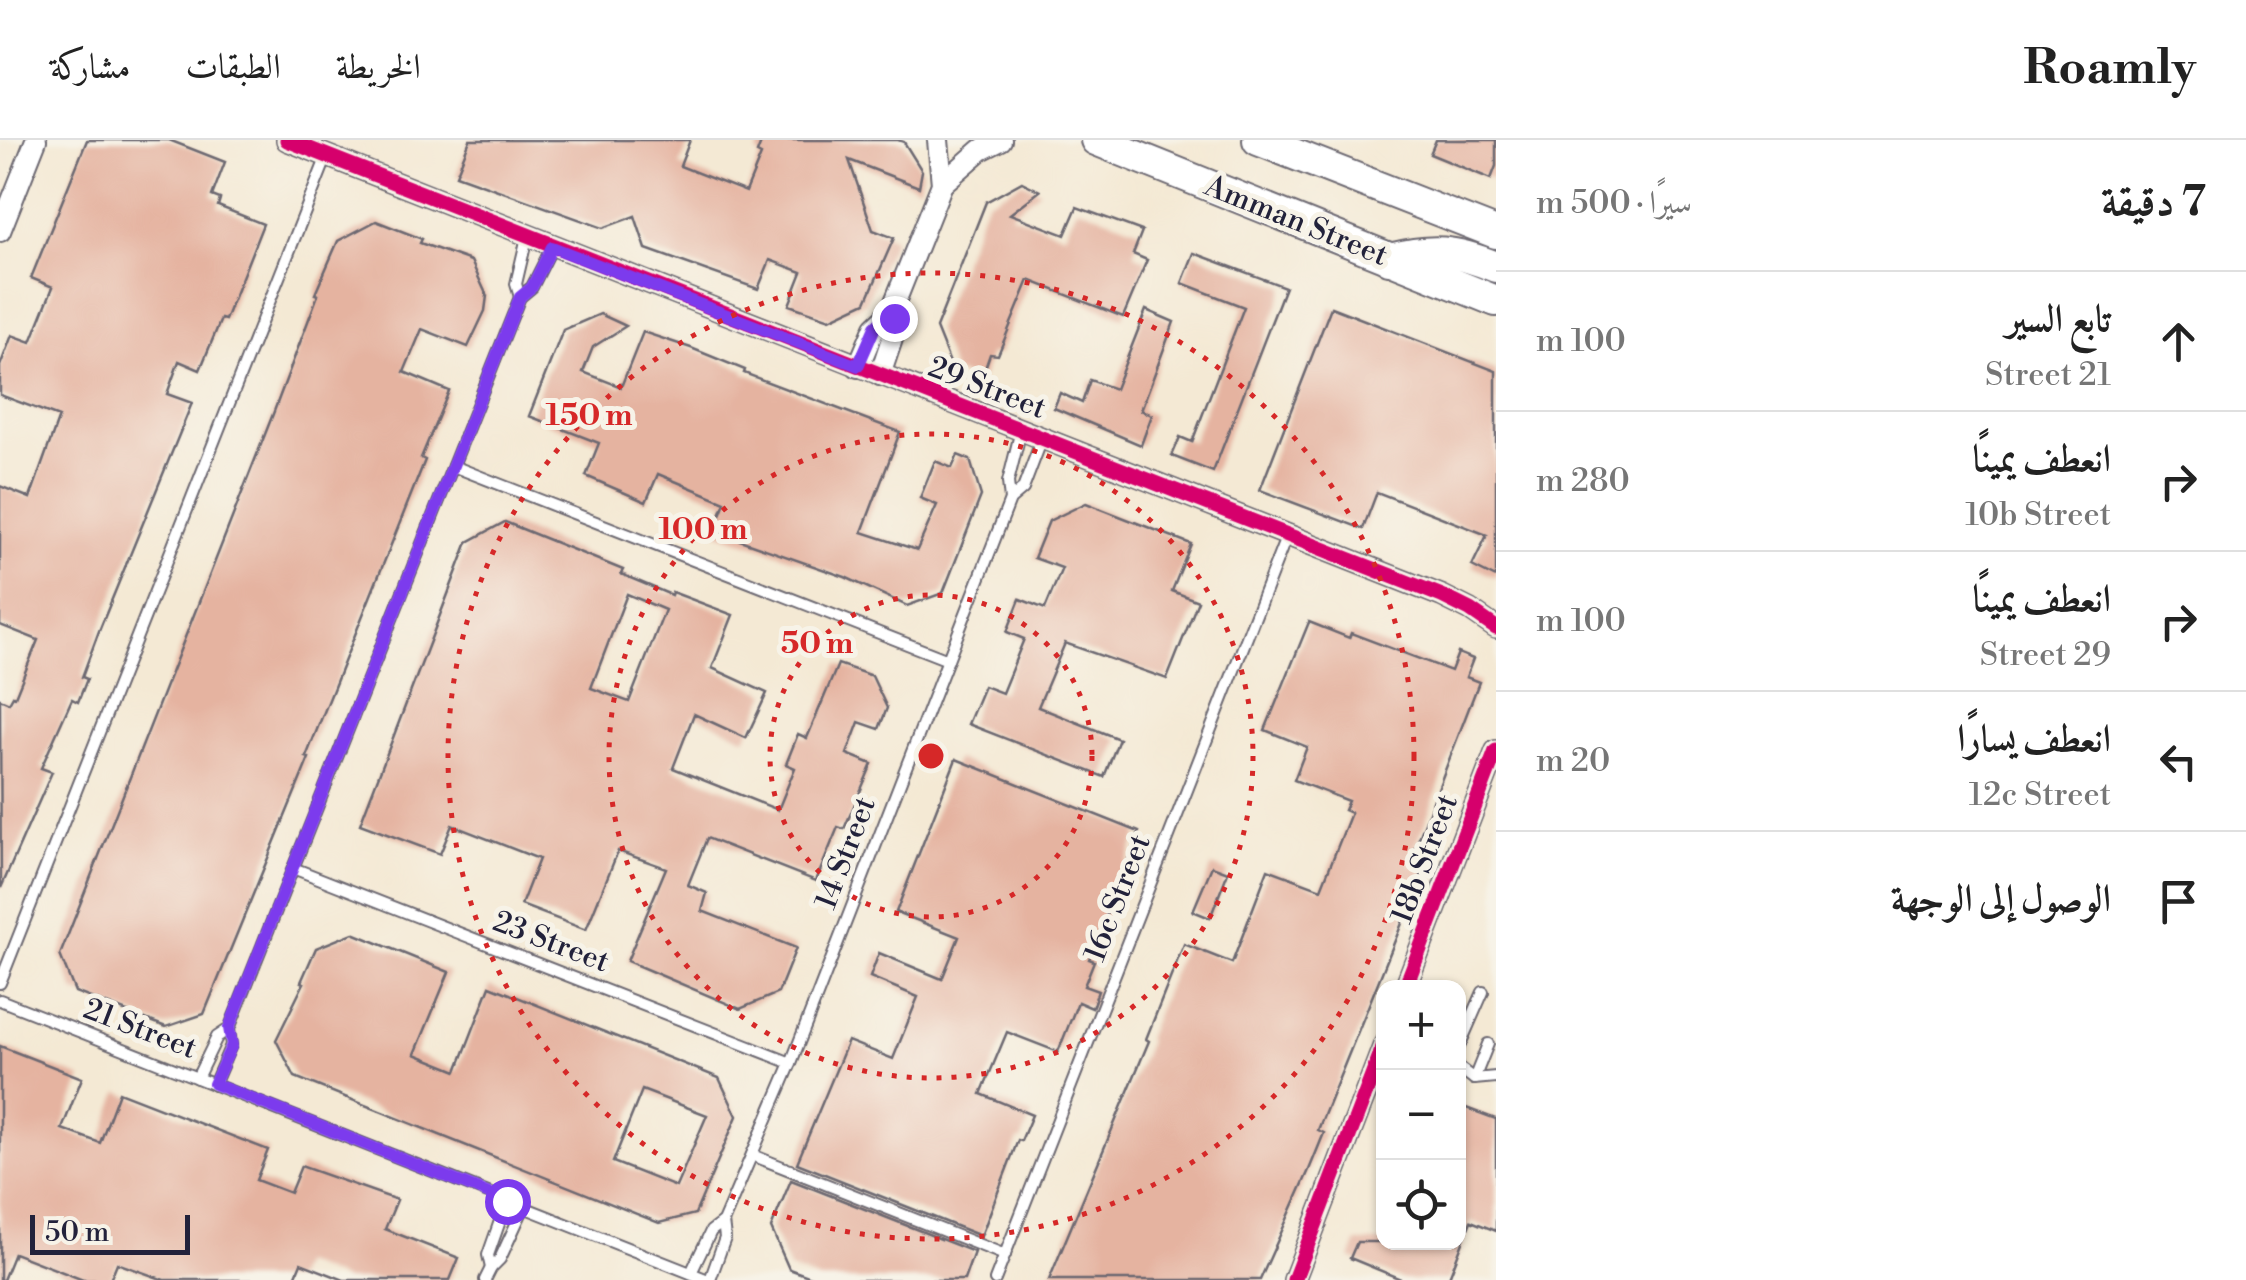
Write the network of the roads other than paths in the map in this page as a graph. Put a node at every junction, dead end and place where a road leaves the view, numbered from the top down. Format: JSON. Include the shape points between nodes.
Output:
{"nodes":[{"id":1,"x":36,"y":140,"type":"edge"},
{"id":2,"x":287,"y":140,"type":"edge"},
{"id":3,"x":938,"y":140,"type":"edge"},
{"id":4,"x":1001,"y":140,"type":"edge"},
{"id":5,"x":1096,"y":140,"type":"edge"},
{"id":6,"x":1258,"y":140,"type":"edge"},
{"id":7,"x":327,"y":156,"type":"junction"},
{"id":8,"x":942,"y":184,"type":"junction"},
{"id":9,"x":0,"y":231,"type":"edge"},
{"id":10,"x":1496,"y":233,"type":"edge"},
{"id":11,"x":528,"y":237,"type":"junction"},
{"id":12,"x":552,"y":247,"type":"junction"},
{"id":13,"x":1388,"y":260,"type":"junction"},
{"id":14,"x":1496,"y":267,"type":"edge"},
{"id":15,"x":520,"y":297,"type":"junction"},
{"id":16,"x":1496,"y":301,"type":"edge"},
{"id":17,"x":891,"y":312,"type":"junction"},
{"id":18,"x":858,"y":366,"type":"junction"},
{"id":19,"x":880,"y":376,"type":"junction"},
{"id":20,"x":1021,"y":430,"type":"junction"},
{"id":21,"x":1042,"y":439,"type":"junction"},
{"id":22,"x":453,"y":466,"type":"junction"},
{"id":23,"x":1010,"y":500,"type":"junction"},
{"id":24,"x":1287,"y":535,"type":"junction"},
{"id":25,"x":1496,"y":628,"type":"edge"},
{"id":26,"x":948,"y":660,"type":"junction"},
{"id":27,"x":1496,"y":751,"type":"edge"},
{"id":28,"x":293,"y":868,"type":"junction"},
{"id":29,"x":1409,"y":980,"type":"edge"},
{"id":30,"x":0,"y":983,"type":"edge"},
{"id":31,"x":1483,"y":992,"type":"dead end"},
{"id":32,"x":0,"y":1000,"type":"edge"},
{"id":33,"x":229,"y":1028,"type":"junction"},
{"id":34,"x":1466,"y":1031,"type":"edge"},
{"id":35,"x":1488,"y":1044,"type":"dead end"},
{"id":36,"x":792,"y":1063,"type":"junction"},
{"id":37,"x":1376,"y":1066,"type":"edge"},
{"id":38,"x":1462,"y":1070,"type":"edge"},
{"id":39,"x":1496,"y":1077,"type":"edge"},
{"id":40,"x":197,"y":1078,"type":"junction"},
{"id":41,"x":1474,"y":1079,"type":"junction"},
{"id":42,"x":214,"y":1084,"type":"junction"},
{"id":43,"x":752,"y":1155,"type":"junction"},
{"id":44,"x":507,"y":1201,"type":"junction"},
{"id":45,"x":524,"y":1208,"type":"junction"},
{"id":46,"x":723,"y":1222,"type":"junction"},
{"id":47,"x":1004,"y":1255,"type":"junction"},
{"id":48,"x":490,"y":1268,"type":"junction"},
{"id":49,"x":691,"y":1273,"type":"junction"},
{"id":50,"x":485,"y":1280,"type":"edge"},
{"id":51,"x":709,"y":1280,"type":"edge"},
{"id":52,"x":994,"y":1280,"type":"edge"},
{"id":53,"x":1294,"y":1280,"type":"edge"}],
"edges":[{"from":1,"to":9,"type":"street"},
{"from":2,"to":7,"type":"street","name":"29 Street"},
{"from":3,"to":8,"type":"street"},
{"from":4,"to":8,"type":"street"},
{"from":5,"to":13,"type":"main road","name":"Amman Street"},
{"from":6,"to":10,"type":"main road","name":"Amman Street"},
{"from":7,"to":11,"type":"street","name":"29 Street"},
{"from":7,"to":30,"type":"lane"},
{"from":8,"to":17,"type":"street"},
{"from":11,"to":12,"type":"street","name":"29 Street"},
{"from":11,"to":15,"type":"lane","via":[[516,284]]},
{"from":12,"to":15,"type":"lane"},
{"from":12,"to":18,"type":"street","name":"29 Street"},
{"from":13,"to":14,"type":"main road","via":[[1442,250]]},
{"from":13,"to":16,"type":"main road","name":"Amman Street"},
{"from":15,"to":22,"type":"lane"},
{"from":17,"to":18,"type":"street","via":[[875,327]]},
{"from":17,"to":19,"type":"street","via":[[896,330]]},
{"from":18,"to":19,"type":"street","name":"29 Street"},
{"from":19,"to":20,"type":"street","name":"29 Street"},
{"from":20,"to":21,"type":"street","name":"29 Street"},
{"from":20,"to":23,"type":"lane","name":"14 Street"},
{"from":21,"to":23,"type":"lane","name":"14 Street","via":[[1022,490]]},
{"from":21,"to":24,"type":"street","name":"29 Street"},
{"from":22,"to":26,"type":"lane"},
{"from":22,"to":28,"type":"lane"},
{"from":23,"to":26,"type":"lane","name":"14 Street"},
{"from":24,"to":25,"type":"street","name":"29 Street","via":[[1456,602]]},
{"from":24,"to":47,"type":"lane","name":"16c Street"},
{"from":26,"to":36,"type":"lane","name":"14 Street"},
{"from":27,"to":29,"type":"street","name":"18b Street"},
{"from":28,"to":33,"type":"lane"},
{"from":28,"to":36,"type":"lane","name":"23 Street"},
{"from":31,"to":34,"type":"lane"},
{"from":32,"to":40,"type":"lane","name":"21 Street"},
{"from":33,"to":40,"type":"lane"},
{"from":33,"to":42,"type":"lane","via":[[232,1045]]},
{"from":35,"to":41,"type":"lane"},
{"from":36,"to":43,"type":"lane","name":"14 Street"},
{"from":37,"to":53,"type":"street"},
{"from":38,"to":41,"type":"lane"},
{"from":39,"to":41,"type":"lane"},
{"from":40,"to":42,"type":"lane","name":"21 Street"},
{"from":42,"to":44,"type":"lane","name":"21 Street"},
{"from":43,"to":46,"type":"lane","name":"14 Street"},
{"from":43,"to":47,"type":"lane"},
{"from":44,"to":45,"type":"lane","name":"21 Street"},
{"from":44,"to":48,"type":"lane"},
{"from":45,"to":48,"type":"lane"},
{"from":45,"to":49,"type":"lane","name":"21 Street"},
{"from":46,"to":49,"type":"lane","name":"14 Street"},
{"from":46,"to":51,"type":"lane","name":"14 Street","via":[[726,1238]]},
{"from":47,"to":52,"type":"lane","name":"16c Street"},
{"from":48,"to":50,"type":"lane"},
{"from":49,"to":51,"type":"lane","name":"21 Street"}]}
